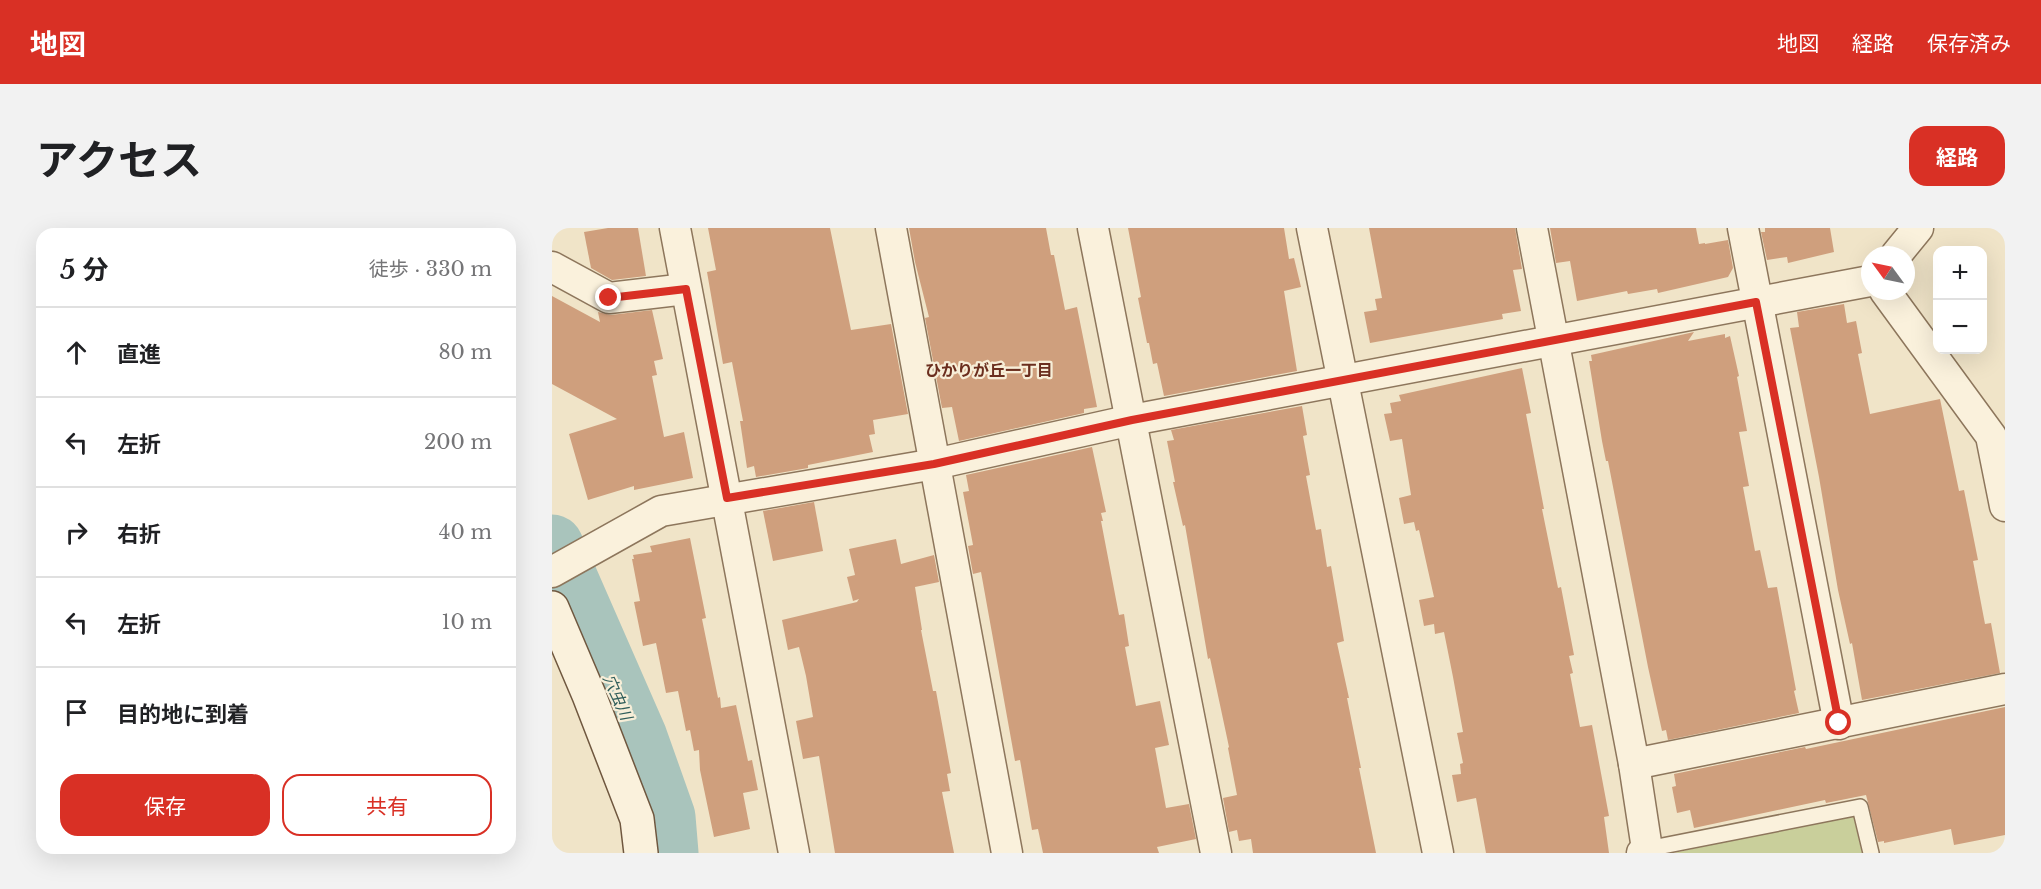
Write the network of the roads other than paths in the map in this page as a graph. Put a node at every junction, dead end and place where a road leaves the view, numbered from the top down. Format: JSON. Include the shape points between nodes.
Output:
{"nodes":[{"id":1,"x":675,"y":228,"type":"edge"},
{"id":2,"x":891,"y":228,"type":"edge"},
{"id":3,"x":1094,"y":228,"type":"edge"},
{"id":4,"x":1312,"y":228,"type":"edge"},
{"id":5,"x":1532,"y":228,"type":"edge"},
{"id":6,"x":1743,"y":228,"type":"edge"},
{"id":7,"x":1918,"y":228,"type":"edge"},
{"id":8,"x":1903,"y":246,"type":"edge"},
{"id":9,"x":552,"y":267,"type":"edge"},
{"id":10,"x":1861,"y":283,"type":"edge"},
{"id":11,"x":686,"y":289,"type":"junction"},
{"id":12,"x":1892,"y":300,"type":"edge"},
{"id":13,"x":1756,"y":302,"type":"junction"},
{"id":14,"x":1554,"y":341,"type":"junction"},
{"id":15,"x":1343,"y":380,"type":"junction"},
{"id":16,"x":1132,"y":420,"type":"junction"},
{"id":17,"x":934,"y":464,"type":"junction"},
{"id":18,"x":727,"y":498,"type":"junction"},
{"id":19,"x":2005,"y":506,"type":"edge"},
{"id":20,"x":552,"y":572,"type":"edge"},
{"id":21,"x":552,"y":608,"type":"edge"},
{"id":22,"x":2005,"y":689,"type":"edge"},
{"id":23,"x":1839,"y":723,"type":"junction"},
{"id":24,"x":1634,"y":764,"type":"junction"},
{"id":25,"x":1645,"y":851,"type":"edge"},
{"id":26,"x":641,"y":853,"type":"edge"},
{"id":27,"x":794,"y":853,"type":"edge"},
{"id":28,"x":1007,"y":853,"type":"edge"},
{"id":29,"x":1216,"y":853,"type":"edge"},
{"id":30,"x":1438,"y":853,"type":"edge"},
{"id":31,"x":1871,"y":853,"type":"edge"}],
"edges":[{"from":1,"to":11,"type":"street"},
{"from":2,"to":17,"type":"street"},
{"from":3,"to":16,"type":"street"},
{"from":4,"to":15,"type":"street"},
{"from":5,"to":14,"type":"street"},
{"from":6,"to":13,"type":"street"},
{"from":7,"to":8,"type":"street"},
{"from":9,"to":11,"type":"street","via":[[609,298]]},
{"from":10,"to":13,"type":"street"},
{"from":11,"to":18,"type":"street"},
{"from":12,"to":19,"type":"street","via":[[1991,436]]},
{"from":13,"to":14,"type":"street"},
{"from":13,"to":23,"type":"street"},
{"from":14,"to":15,"type":"street"},
{"from":14,"to":24,"type":"street"},
{"from":15,"to":16,"type":"street"},
{"from":15,"to":30,"type":"street"},
{"from":16,"to":17,"type":"street"},
{"from":16,"to":29,"type":"street"},
{"from":17,"to":18,"type":"street"},
{"from":17,"to":28,"type":"street"},
{"from":18,"to":20,"type":"street","via":[[661,511]]},
{"from":18,"to":27,"type":"street"},
{"from":21,"to":26,"type":"street","via":[[637,819]]},
{"from":22,"to":23,"type":"street"},
{"from":23,"to":24,"type":"street"},
{"from":24,"to":25,"type":"street"},
{"from":25,"to":31,"type":"lane","via":[[1860,807]]}]}
